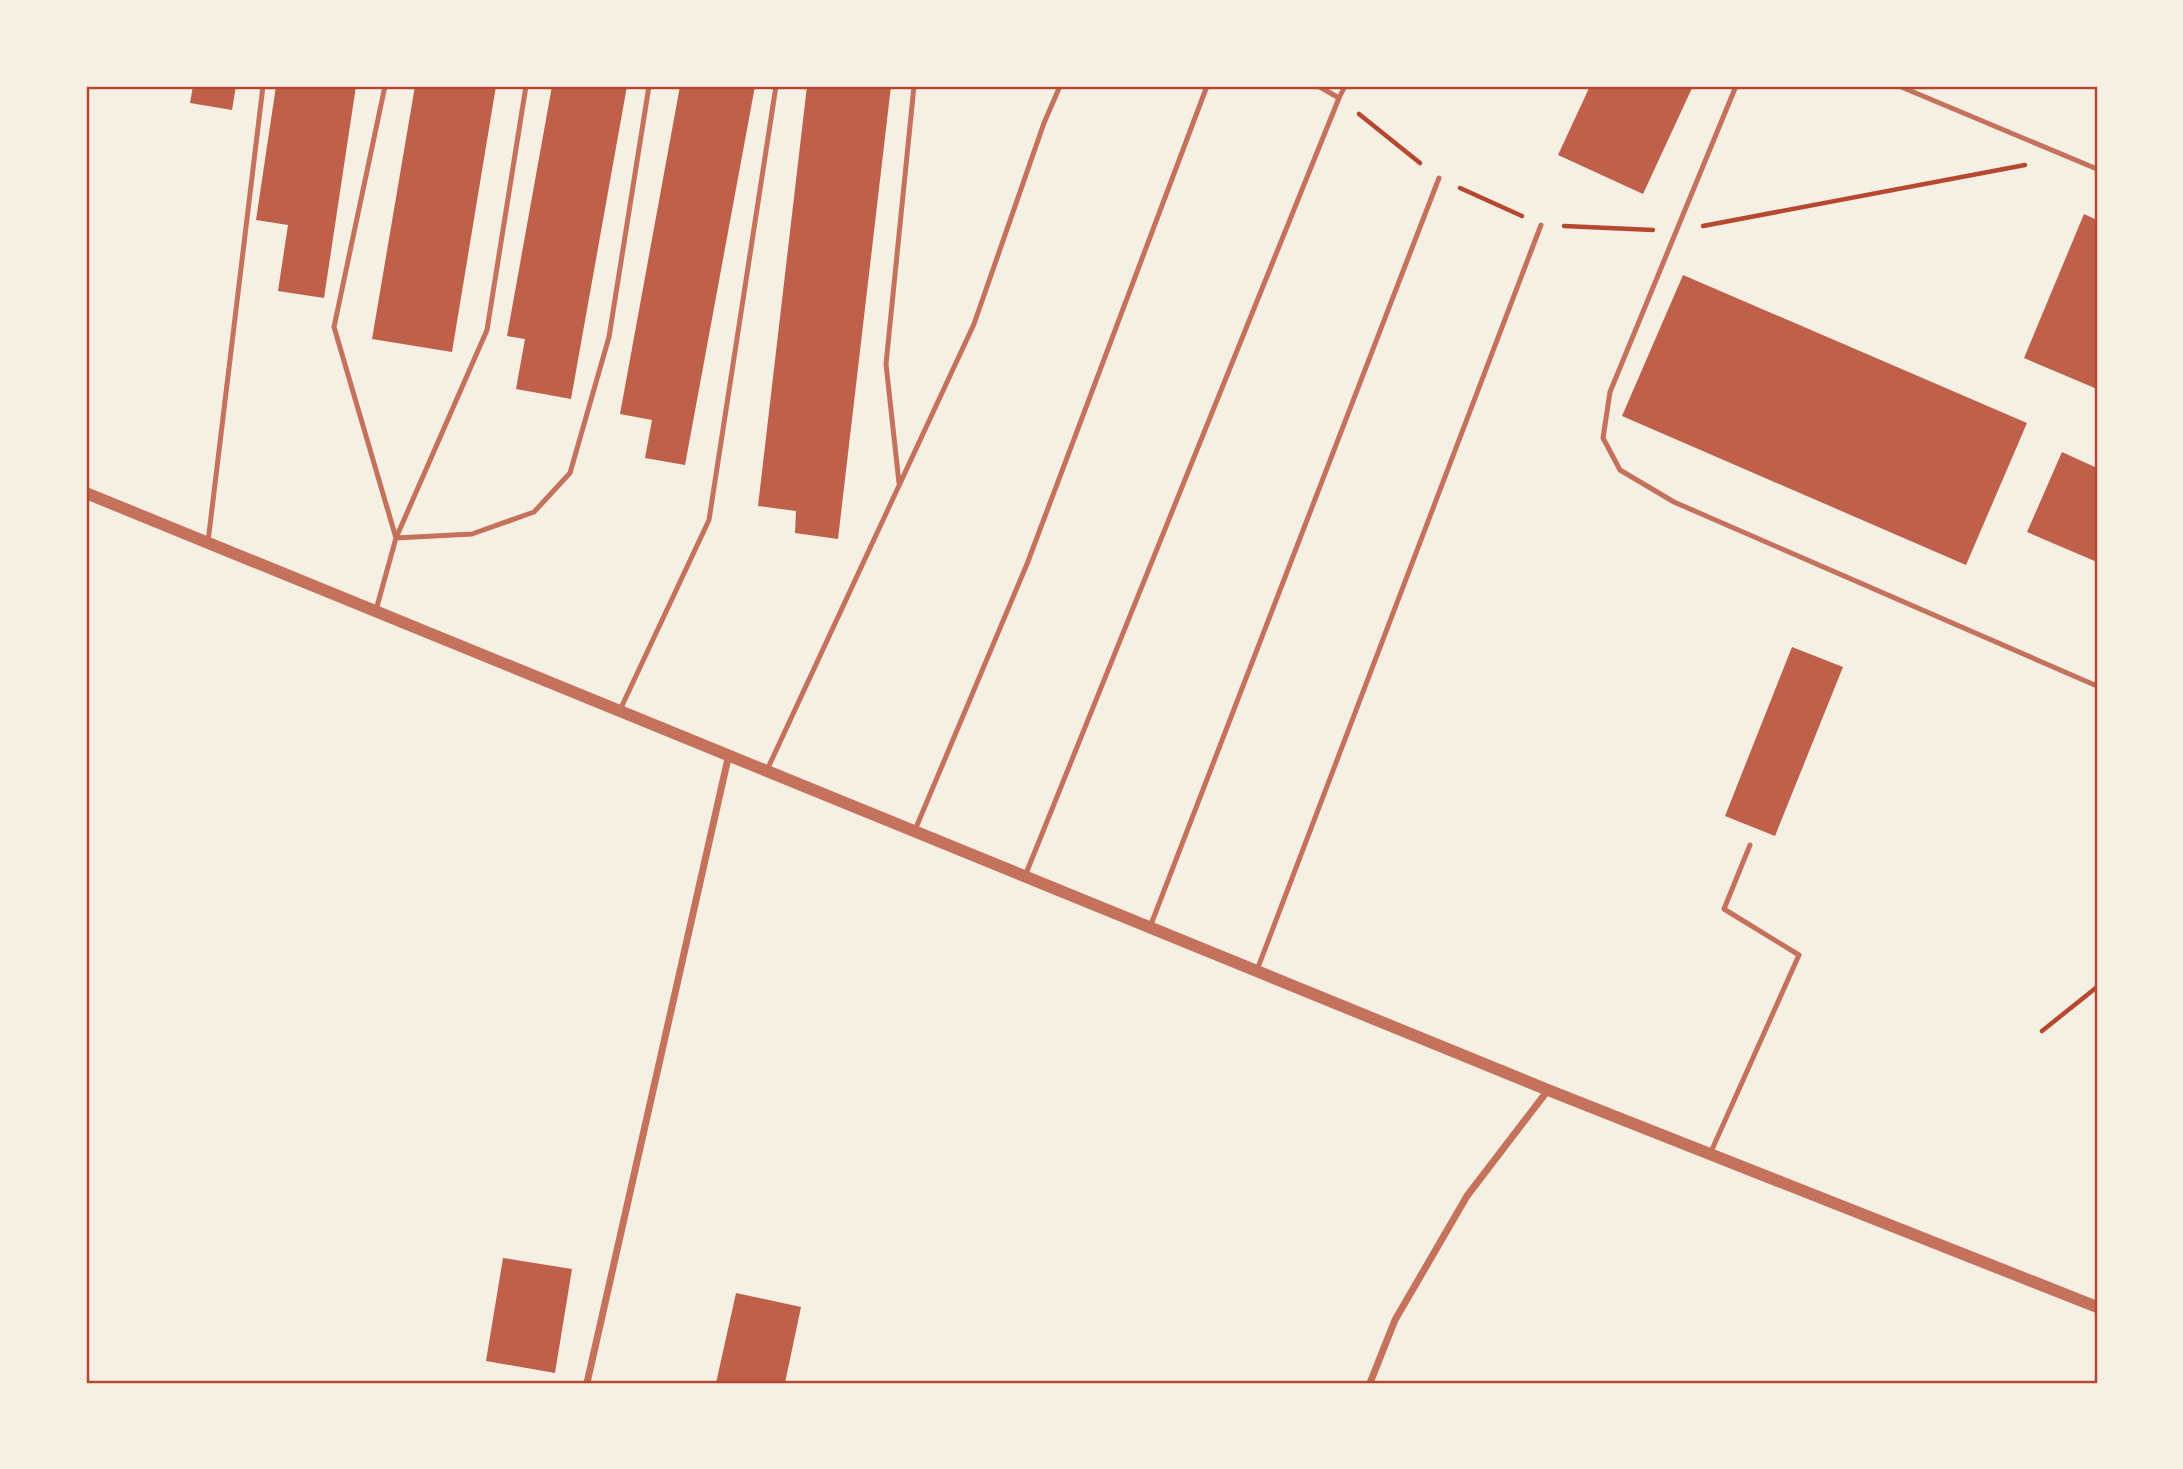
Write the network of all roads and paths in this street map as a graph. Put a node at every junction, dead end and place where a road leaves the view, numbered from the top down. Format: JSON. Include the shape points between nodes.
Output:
{"nodes":[{"id":1,"x":263,"y":86,"type":"edge"},
{"id":2,"x":385,"y":86,"type":"edge"},
{"id":3,"x":526,"y":86,"type":"edge"},
{"id":4,"x":649,"y":86,"type":"edge"},
{"id":5,"x":776,"y":86,"type":"edge"},
{"id":6,"x":914,"y":86,"type":"edge"},
{"id":7,"x":1059,"y":86,"type":"edge"},
{"id":8,"x":1207,"y":86,"type":"edge"},
{"id":9,"x":1318,"y":86,"type":"edge"},
{"id":10,"x":1345,"y":86,"type":"edge"},
{"id":11,"x":1736,"y":86,"type":"edge"},
{"id":12,"x":1899,"y":86,"type":"edge"},
{"id":13,"x":1339,"y":98,"type":"junction"},
{"id":14,"x":2097,"y":169,"type":"edge"},
{"id":15,"x":1439,"y":178,"type":"dead end"},
{"id":16,"x":1541,"y":225,"type":"dead end"},
{"id":17,"x":900,"y":485,"type":"junction"},
{"id":18,"x":86,"y":493,"type":"edge"},
{"id":19,"x":396,"y":538,"type":"junction"},
{"id":20,"x":208,"y":542,"type":"junction"},
{"id":21,"x":376,"y":610,"type":"junction"},
{"id":22,"x":2097,"y":686,"type":"edge"},
{"id":23,"x":620,"y":710,"type":"junction"},
{"id":24,"x":729,"y":754,"type":"junction"},
{"id":25,"x":767,"y":769,"type":"junction"},
{"id":26,"x":915,"y":830,"type":"junction"},
{"id":27,"x":1750,"y":845,"type":"dead end"},
{"id":28,"x":1025,"y":876,"type":"junction"},
{"id":29,"x":1150,"y":927,"type":"junction"},
{"id":30,"x":1257,"y":970,"type":"junction"},
{"id":31,"x":2097,"y":987,"type":"edge"},
{"id":32,"x":2042,"y":1031,"type":"dead end"},
{"id":33,"x":1548,"y":1090,"type":"junction"},
{"id":34,"x":1710,"y":1154,"type":"junction"},
{"id":35,"x":2097,"y":1307,"type":"edge"},
{"id":36,"x":587,"y":1383,"type":"edge"},
{"id":37,"x":1370,"y":1383,"type":"edge"}],
"edges":[{"from":1,"to":20,"type":"lane"},
{"from":2,"to":19,"type":"lane","via":[[334,327]]},
{"from":3,"to":19,"type":"lane","via":[[487,330]]},
{"from":4,"to":19,"type":"lane","via":[[609,337],[570,473],[534,512],[472,534]]},
{"from":5,"to":23,"type":"lane","via":[[709,520]]},
{"from":6,"to":17,"type":"lane","via":[[886,364]]},
{"from":7,"to":17,"type":"lane","via":[[974,324]]},
{"from":8,"to":26,"type":"lane","via":[[1027,564]]},
{"from":9,"to":13,"type":"lane"},
{"from":10,"to":13,"type":"lane"},
{"from":11,"to":22,"type":"lane","via":[[1610,392],[1603,438],[1620,471],[1674,502]]},
{"from":12,"to":14,"type":"lane"},
{"from":13,"to":28,"type":"lane"},
{"from":15,"to":29,"type":"lane"},
{"from":16,"to":30,"type":"lane"},
{"from":17,"to":25,"type":"lane"},
{"from":18,"to":20,"type":"street"},
{"from":19,"to":21,"type":"lane"},
{"from":20,"to":21,"type":"street"},
{"from":21,"to":23,"type":"street"},
{"from":23,"to":24,"type":"street"},
{"from":24,"to":25,"type":"street"},
{"from":24,"to":36,"type":"street"},
{"from":25,"to":26,"type":"street"},
{"from":26,"to":28,"type":"street"},
{"from":27,"to":34,"type":"lane","via":[[1724,909],[1799,955]]},
{"from":28,"to":29,"type":"street"},
{"from":29,"to":30,"type":"street"},
{"from":30,"to":33,"type":"street"},
{"from":31,"to":32,"type":"path"},
{"from":33,"to":34,"type":"street"},
{"from":33,"to":37,"type":"street","via":[[1467,1196],[1395,1320]]},
{"from":34,"to":35,"type":"street"}]}
